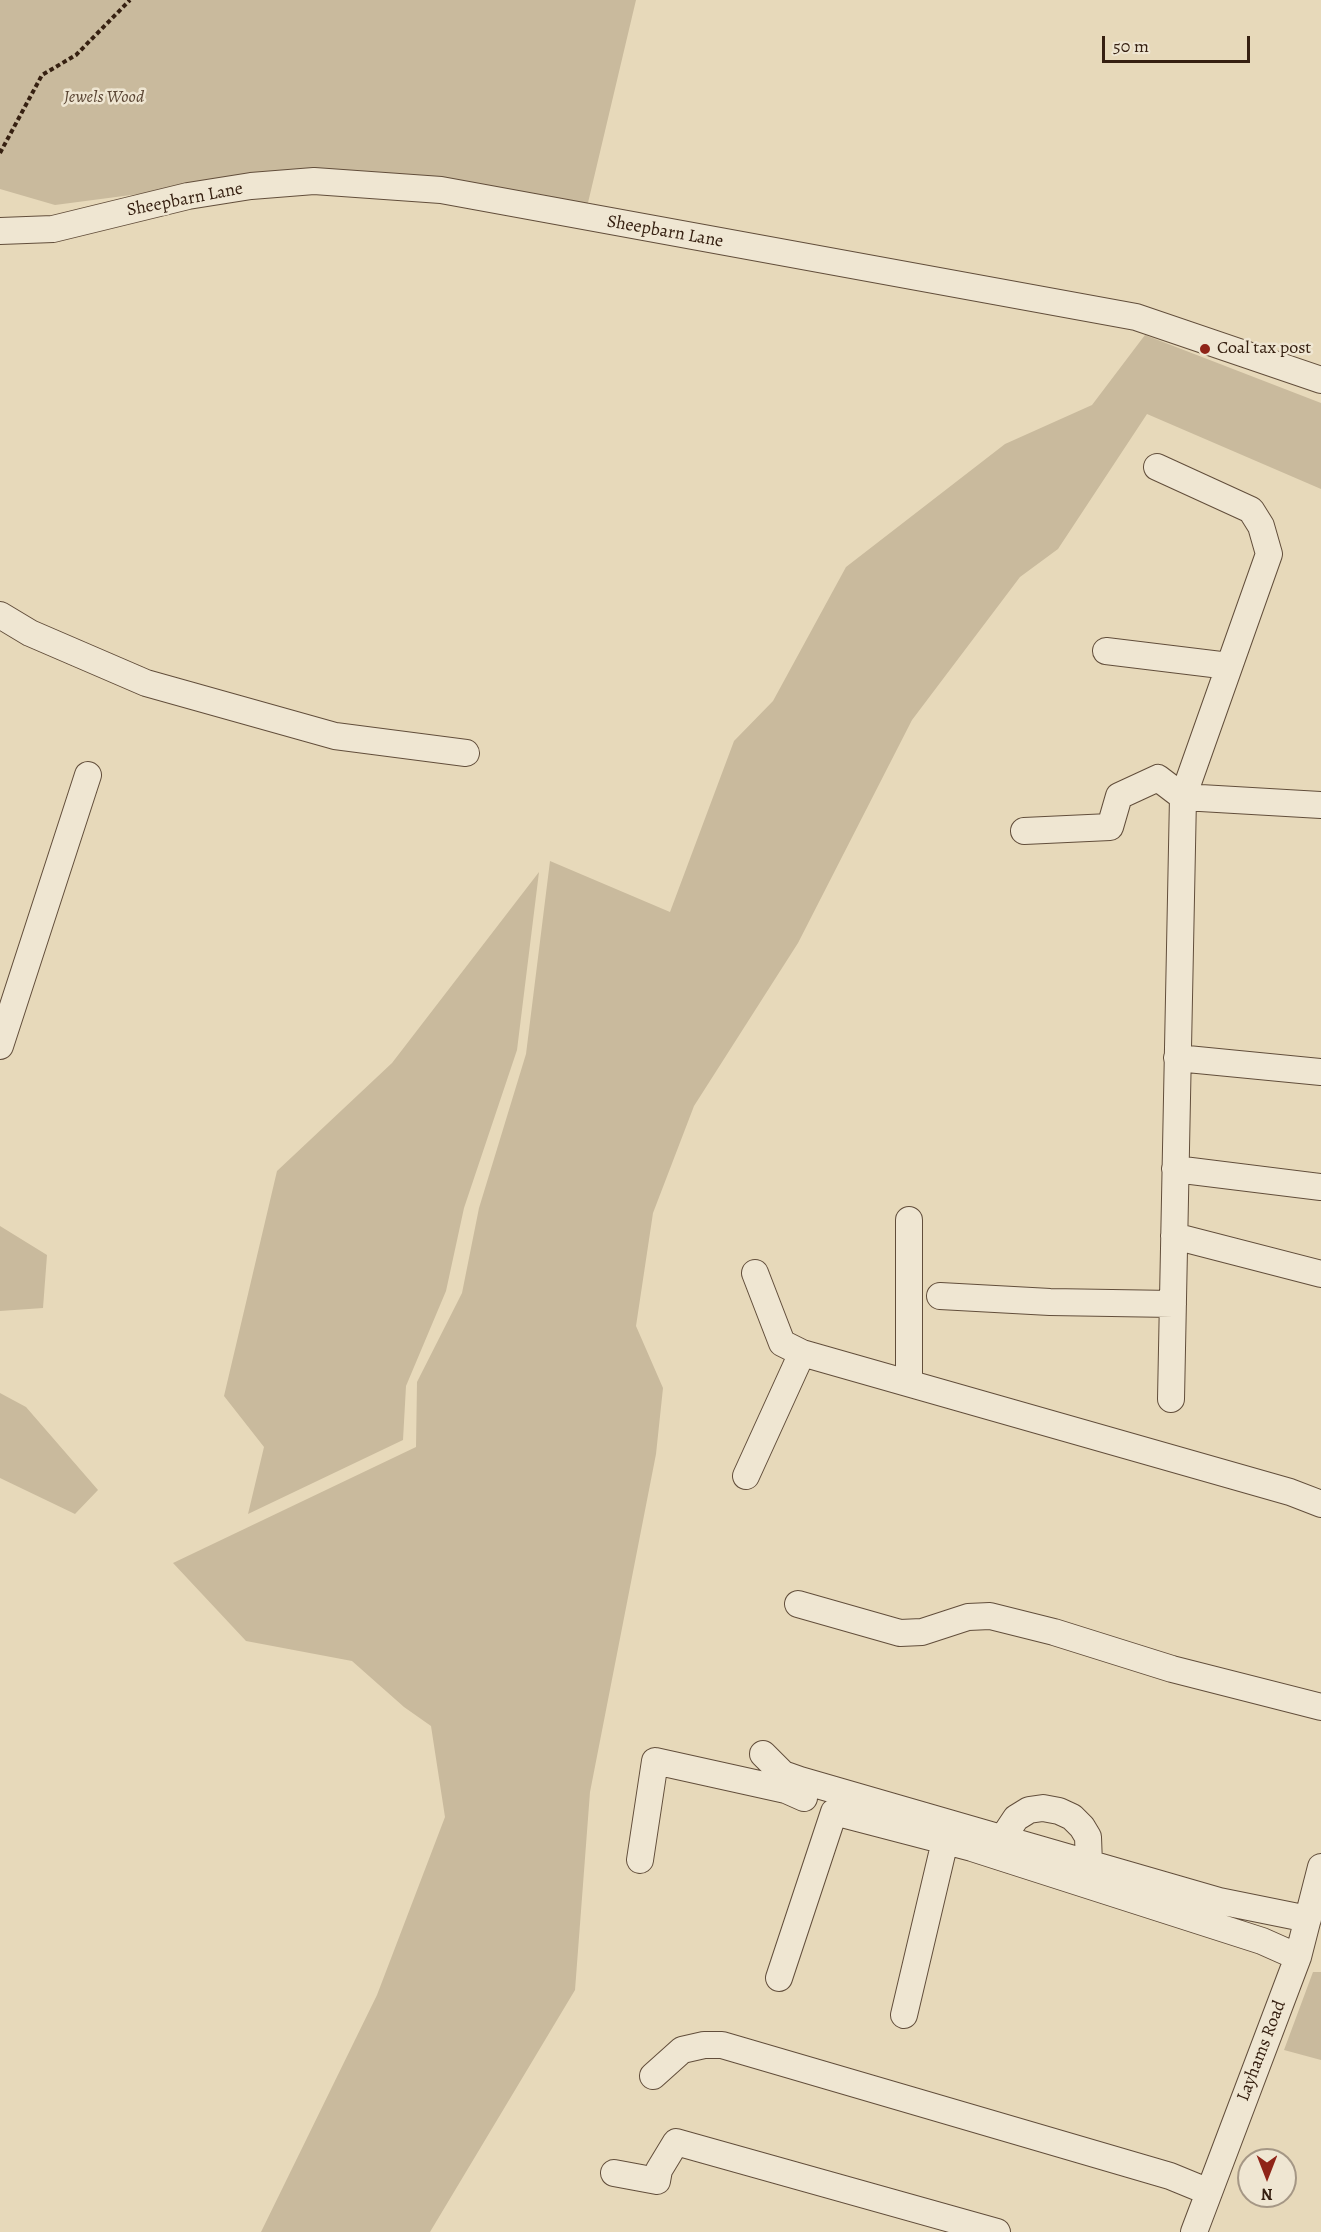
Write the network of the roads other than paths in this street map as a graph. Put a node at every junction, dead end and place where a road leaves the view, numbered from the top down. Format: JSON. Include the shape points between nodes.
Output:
{"nodes":[{"id":1,"x":0,"y":231,"type":"edge"},
{"id":2,"x":1321,"y":380,"type":"edge"},
{"id":3,"x":1157,"y":468,"type":"dead end"},
{"id":4,"x":0,"y":615,"type":"edge"},
{"id":5,"x":1106,"y":651,"type":"dead end"},
{"id":6,"x":1229,"y":666,"type":"junction"},
{"id":7,"x":466,"y":753,"type":"dead end"},
{"id":8,"x":88,"y":775,"type":"dead end"},
{"id":9,"x":1183,"y":797,"type":"junction"},
{"id":10,"x":1321,"y":805,"type":"edge"},
{"id":11,"x":1024,"y":831,"type":"dead end"},
{"id":12,"x":0,"y":1046,"type":"edge"},
{"id":13,"x":1177,"y":1058,"type":"junction"},
{"id":14,"x":1321,"y":1072,"type":"edge"},
{"id":15,"x":1175,"y":1169,"type":"junction"},
{"id":16,"x":1321,"y":1187,"type":"edge"},
{"id":17,"x":909,"y":1220,"type":"dead end"},
{"id":18,"x":1174,"y":1236,"type":"junction"},
{"id":19,"x":755,"y":1274,"type":"dead end"},
{"id":20,"x":1321,"y":1274,"type":"edge"},
{"id":21,"x":940,"y":1296,"type":"dead end"},
{"id":22,"x":1173,"y":1304,"type":"junction"},
{"id":23,"x":802,"y":1353,"type":"junction"},
{"id":24,"x":909,"y":1382,"type":"junction"},
{"id":25,"x":1171,"y":1399,"type":"dead end"},
{"id":26,"x":746,"y":1476,"type":"dead end"},
{"id":27,"x":1321,"y":1504,"type":"edge"},
{"id":28,"x":798,"y":1604,"type":"dead end"},
{"id":29,"x":1321,"y":1707,"type":"edge"},
{"id":30,"x":763,"y":1754,"type":"dead end"},
{"id":31,"x":834,"y":1812,"type":"junction"},
{"id":32,"x":1002,"y":1839,"type":"junction"},
{"id":33,"x":945,"y":1841,"type":"junction"},
{"id":34,"x":640,"y":1860,"type":"dead end"},
{"id":35,"x":1089,"y":1864,"type":"junction"},
{"id":36,"x":1321,"y":1867,"type":"edge"},
{"id":37,"x":1308,"y":1939,"type":"edge"},
{"id":38,"x":779,"y":1978,"type":"dead end"},
{"id":39,"x":904,"y":2015,"type":"dead end"},
{"id":40,"x":653,"y":2076,"type":"dead end"},
{"id":41,"x":614,"y":2173,"type":"dead end"},
{"id":42,"x":1209,"y":2192,"type":"junction"},
{"id":43,"x":997,"y":2232,"type":"edge"},
{"id":44,"x":1194,"y":2232,"type":"edge"}],
"edges":[{"from":1,"to":2,"type":"street","name":"Sheepbarn Lane","via":[[53,229],[188,196],[251,186],[314,181],[441,190],[1136,317]]},
{"from":3,"to":6,"type":"street","via":[[1251,510],[1261,526],[1269,554]]},
{"from":4,"to":7,"type":"street","via":[[30,633],[146,683],[335,736]]},
{"from":5,"to":6,"type":"street"},
{"from":6,"to":9,"type":"street"},
{"from":8,"to":12,"type":"street"},
{"from":9,"to":10,"type":"street"},
{"from":9,"to":11,"type":"street","via":[[1158,778],[1119,796],[1110,827]]},
{"from":9,"to":13,"type":"street"},
{"from":13,"to":14,"type":"street"},
{"from":13,"to":15,"type":"street"},
{"from":15,"to":16,"type":"street"},
{"from":15,"to":18,"type":"street"},
{"from":17,"to":24,"type":"street"},
{"from":18,"to":20,"type":"street"},
{"from":18,"to":22,"type":"street"},
{"from":19,"to":23,"type":"street","via":[[782,1343]]},
{"from":21,"to":22,"type":"street"},
{"from":22,"to":25,"type":"street"},
{"from":23,"to":24,"type":"street"},
{"from":23,"to":26,"type":"street"},
{"from":24,"to":27,"type":"street"},
{"from":28,"to":29,"type":"street","via":[[900,1633],[922,1632],[968,1617],[990,1616]]},
{"from":30,"to":32,"type":"street","via":[[783,1773],[800,1780]]},
{"from":31,"to":33,"type":"street"},
{"from":31,"to":34,"type":"street","via":[[786,1790],[655,1761]]},
{"from":31,"to":38,"type":"street"},
{"from":32,"to":35,"type":"street"},
{"from":32,"to":35,"type":"street","via":[[1016,1818],[1029,1810],[1059,1810],[1072,1817],[1088,1837]]},
{"from":33,"to":37,"type":"street","via":[[1262,1941]]},
{"from":33,"to":39,"type":"street"},
{"from":35,"to":37,"type":"street","via":[[1220,1901]]},
{"from":36,"to":37,"type":"street","name":"Layhams Road"},
{"from":37,"to":42,"type":"street","name":"Layhams Road"},
{"from":40,"to":42,"type":"street","via":[[682,2050],[722,2045],[1170,2176]]},
{"from":41,"to":43,"type":"street","via":[[657,2181],[659,2170],[676,2142]]},
{"from":42,"to":44,"type":"street","name":"Layhams Road"}]}
